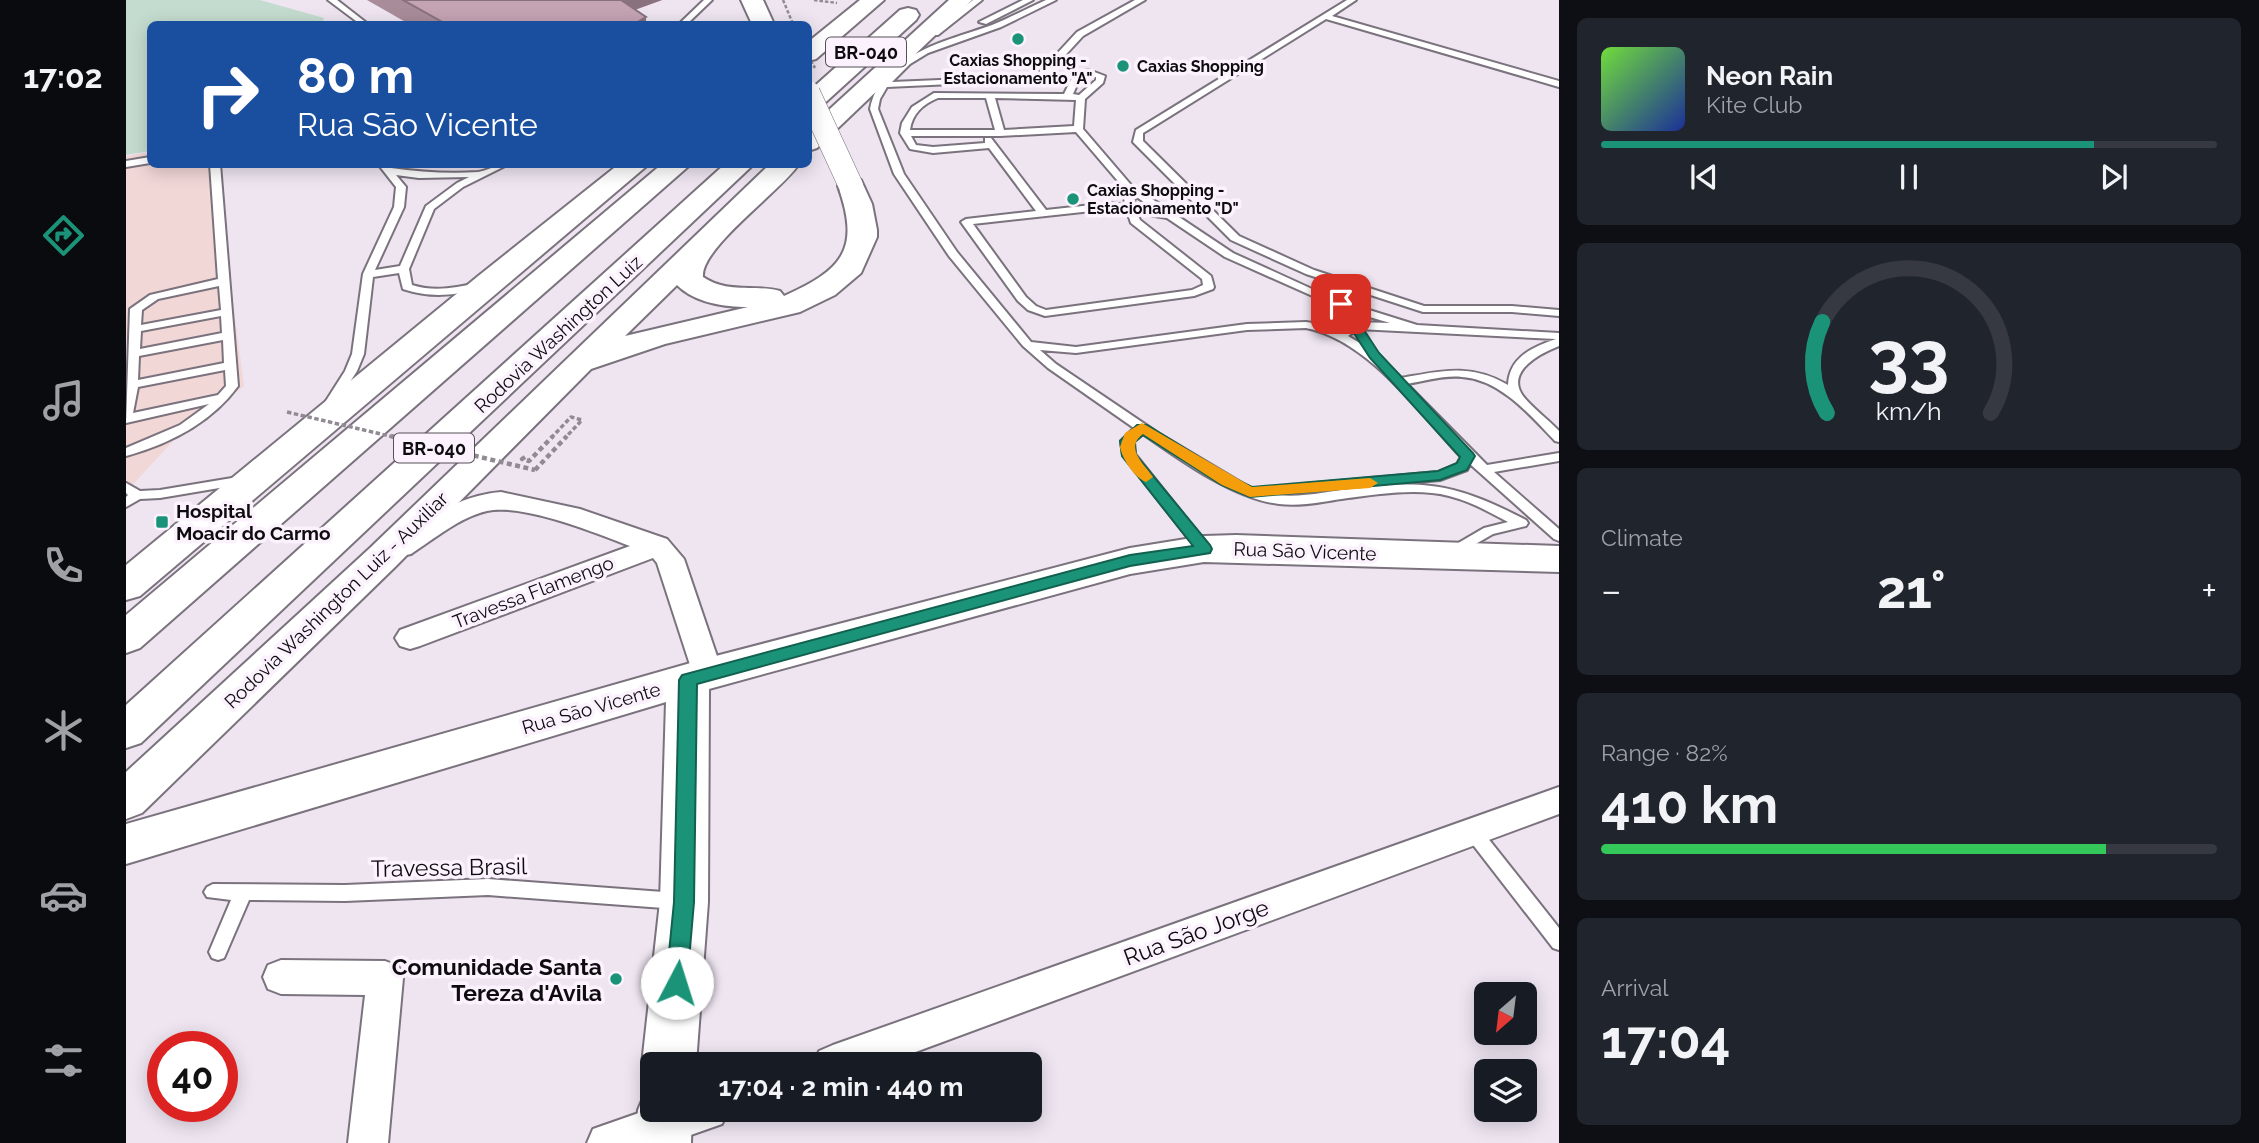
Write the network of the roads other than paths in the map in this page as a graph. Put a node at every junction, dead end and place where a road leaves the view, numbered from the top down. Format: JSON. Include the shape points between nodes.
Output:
{"nodes":[{"id":1,"x":332,"y":0,"type":"edge"},
{"id":2,"x":708,"y":0,"type":"edge"},
{"id":3,"x":752,"y":0,"type":"edge"},
{"id":4,"x":873,"y":0,"type":"edge"},
{"id":5,"x":926,"y":0,"type":"edge"},
{"id":6,"x":961,"y":0,"type":"edge"},
{"id":7,"x":978,"y":0,"type":"edge"},
{"id":8,"x":1029,"y":0,"type":"edge"},
{"id":9,"x":1052,"y":0,"type":"edge"},
{"id":10,"x":1141,"y":0,"type":"edge"},
{"id":11,"x":1352,"y":0,"type":"edge"},
{"id":12,"x":840,"y":1,"type":"edge"},
{"id":13,"x":1326,"y":17,"type":"junction"},
{"id":14,"x":361,"y":21,"type":"edge"},
{"id":15,"x":687,"y":21,"type":"edge"},
{"id":16,"x":762,"y":21,"type":"edge"},
{"id":17,"x":812,"y":24,"type":"edge"},
{"id":18,"x":937,"y":44,"type":"junction"},
{"id":19,"x":812,"y":51,"type":"edge"},
{"id":20,"x":902,"y":72,"type":"junction"},
{"id":21,"x":932,"y":81,"type":"junction"},
{"id":22,"x":1559,"y":84,"type":"edge"},
{"id":23,"x":1068,"y":95,"type":"junction"},
{"id":24,"x":990,"y":96,"type":"junction"},
{"id":25,"x":1081,"y":98,"type":"junction"},
{"id":26,"x":812,"y":101,"type":"edge"},
{"id":27,"x":812,"y":103,"type":"edge"},
{"id":28,"x":812,"y":129,"type":"edge"},
{"id":29,"x":1078,"y":129,"type":"junction"},
{"id":30,"x":905,"y":133,"type":"junction"},
{"id":31,"x":983,"y":133,"type":"junction"},
{"id":32,"x":1000,"y":133,"type":"junction"},
{"id":33,"x":812,"y":140,"type":"edge"},
{"id":34,"x":992,"y":145,"type":"junction"},
{"id":35,"x":147,"y":160,"type":"edge"},
{"id":36,"x":126,"y":164,"type":"edge"},
{"id":37,"x":215,"y":168,"type":"edge"},
{"id":38,"x":386,"y":168,"type":"edge"},
{"id":39,"x":497,"y":168,"type":"edge"},
{"id":40,"x":631,"y":168,"type":"edge"},
{"id":41,"x":673,"y":168,"type":"edge"},
{"id":42,"x":737,"y":168,"type":"edge"},
{"id":43,"x":782,"y":168,"type":"edge"},
{"id":44,"x":486,"y":173,"type":"junction"},
{"id":45,"x":1128,"y":187,"type":"junction"},
{"id":46,"x":845,"y":188,"type":"junction"},
{"id":47,"x":1130,"y":207,"type":"junction"},
{"id":48,"x":1042,"y":212,"type":"junction"},
{"id":49,"x":1170,"y":215,"type":"junction"},
{"id":50,"x":708,"y":240,"type":"junction"},
{"id":51,"x":404,"y":269,"type":"junction"},
{"id":52,"x":368,"y":274,"type":"junction"},
{"id":53,"x":225,"y":281,"type":"junction"},
{"id":54,"x":488,"y":283,"type":"junction"},
{"id":55,"x":1341,"y":304,"type":"junction"},
{"id":56,"x":227,"y":312,"type":"junction"},
{"id":57,"x":1559,"y":313,"type":"edge"},
{"id":58,"x":1355,"y":325,"type":"junction"},
{"id":59,"x":1413,"y":327,"type":"junction"},
{"id":60,"x":135,"y":329,"type":"junction"},
{"id":61,"x":1328,"y":329,"type":"junction"},
{"id":62,"x":229,"y":335,"type":"junction"},
{"id":63,"x":1342,"y":335,"type":"junction"},
{"id":64,"x":1559,"y":336,"type":"edge"},
{"id":65,"x":1559,"y":342,"type":"edge"},
{"id":66,"x":1027,"y":344,"type":"junction"},
{"id":67,"x":1076,"y":350,"type":"junction"},
{"id":68,"x":134,"y":354,"type":"junction"},
{"id":69,"x":1374,"y":356,"type":"junction"},
{"id":70,"x":231,"y":365,"type":"junction"},
{"id":71,"x":1065,"y":374,"type":"junction"},
{"id":72,"x":1399,"y":382,"type":"junction"},
{"id":73,"x":132,"y":385,"type":"junction"},
{"id":74,"x":546,"y":394,"type":"junction"},
{"id":75,"x":223,"y":398,"type":"junction"},
{"id":76,"x":1517,"y":398,"type":"junction"},
{"id":77,"x":126,"y":418,"type":"edge"},
{"id":78,"x":304,"y":424,"type":"junction"},
{"id":79,"x":1142,"y":428,"type":"junction"},
{"id":80,"x":1559,"y":438,"type":"edge"},
{"id":81,"x":126,"y":452,"type":"edge"},
{"id":82,"x":1468,"y":456,"type":"junction"},
{"id":83,"x":1559,"y":457,"type":"edge"},
{"id":84,"x":1484,"y":470,"type":"junction"},
{"id":85,"x":252,"y":479,"type":"junction"},
{"id":86,"x":1388,"y":486,"type":"junction"},
{"id":87,"x":130,"y":495,"type":"edge"},
{"id":88,"x":1521,"y":523,"type":"junction"},
{"id":89,"x":1554,"y":536,"type":"edge"},
{"id":90,"x":1559,"y":536,"type":"edge"},
{"id":91,"x":657,"y":546,"type":"junction"},
{"id":92,"x":1205,"y":549,"type":"junction"},
{"id":93,"x":1448,"y":555,"type":"junction"},
{"id":94,"x":383,"y":557,"type":"junction"},
{"id":95,"x":126,"y":586,"type":"edge"},
{"id":96,"x":126,"y":632,"type":"edge"},
{"id":97,"x":126,"y":638,"type":"edge"},
{"id":98,"x":410,"y":638,"type":"dead end"},
{"id":99,"x":698,"y":677,"type":"junction"},
{"id":100,"x":126,"y":731,"type":"edge"},
{"id":101,"x":126,"y":800,"type":"edge"},
{"id":102,"x":1559,"y":800,"type":"edge"},
{"id":103,"x":1473,"y":832,"type":"junction"},
{"id":104,"x":126,"y":844,"type":"edge"},
{"id":105,"x":213,"y":892,"type":"dead end"},
{"id":106,"x":243,"y":892,"type":"junction"},
{"id":107,"x":684,"y":902,"type":"junction"},
{"id":108,"x":1559,"y":942,"type":"edge"},
{"id":109,"x":218,"y":952,"type":"dead end"},
{"id":110,"x":281,"y":976,"type":"dead end"},
{"id":111,"x":670,"y":1052,"type":"edge"},
{"id":112,"x":866,"y":1052,"type":"edge"},
{"id":113,"x":675,"y":1122,"type":"edge"},
{"id":114,"x":368,"y":1143,"type":"edge"},
{"id":115,"x":607,"y":1143,"type":"edge"}],
"edges":[{"from":1,"to":14,"type":"lane"},
{"from":2,"to":15,"type":"lane"},
{"from":3,"to":16,"type":"main road"},
{"from":4,"to":19,"type":"main road","number":"BR-040"},
{"from":5,"to":26,"type":"main road","number":"BR-040"},
{"from":6,"to":20,"type":"main road"},
{"from":7,"to":20,"type":"lane"},
{"from":8,"to":18,"type":"lane"},
{"from":9,"to":18,"type":"lane","via":[[998,25]]},
{"from":10,"to":21,"type":"lane","via":[[1080,34],[1035,78]]},
{"from":11,"to":13,"type":"lane"},
{"from":12,"to":17,"type":"main road"},
{"from":13,"to":22,"type":"lane"},
{"from":13,"to":57,"type":"lane","via":[[1145,128],[1139,132],[1138,142],[1235,237],[1310,272],[1423,309]]},
{"from":18,"to":20,"type":"lane"},
{"from":20,"to":21,"type":"lane"},
{"from":20,"to":21,"type":"lane"},
{"from":20,"to":33,"type":"main road"},
{"from":20,"to":66,"type":"lane","via":[[876,99],[874,109],[899,174],[953,254]]},
{"from":23,"to":24,"type":"lane"},
{"from":23,"to":25,"type":"lane"},
{"from":23,"to":25,"type":"lane","via":[[1077,76],[1101,76]]},
{"from":24,"to":30,"type":"lane","via":[[930,97],[908,116]]},
{"from":24,"to":32,"type":"lane"},
{"from":25,"to":29,"type":"lane"},
{"from":27,"to":46,"type":"main road","bridge":true},
{"from":28,"to":46,"type":"main road"},
{"from":29,"to":32,"type":"lane"},
{"from":29,"to":45,"type":"lane"},
{"from":30,"to":31,"type":"lane"},
{"from":30,"to":34,"type":"lane","via":[[913,147],[923,150]]},
{"from":31,"to":32,"type":"lane"},
{"from":31,"to":34,"type":"lane"},
{"from":34,"to":48,"type":"lane"},
{"from":35,"to":36,"type":"lane"},
{"from":37,"to":53,"type":"lane"},
{"from":38,"to":44,"type":"lane","via":[[419,175]]},
{"from":38,"to":52,"type":"lane","via":[[401,187],[399,207]]},
{"from":39,"to":44,"type":"lane"},
{"from":40,"to":54,"type":"main road"},
{"from":41,"to":97,"type":"main road","number":"BR-040"},
{"from":42,"to":100,"type":"main road","name":"Rodovia Washington Luiz","number":"BR-040"},
{"from":43,"to":50,"type":"main road","name":"Rodovia Washington Luiz - Auxiliar"},
{"from":44,"to":51,"type":"lane","via":[[444,195],[430,208]]},
{"from":45,"to":47,"type":"lane"},
{"from":45,"to":49,"type":"lane"},
{"from":46,"to":50,"type":"main road","via":[[849,232],[844,248],[832,265],[790,291],[745,299],[696,287],[689,281],[688,271]]},
{"from":46,"to":74,"type":"main road","via":[[863,217],[860,248],[852,265],[823,291],[769,312],[603,353]]},
{"from":47,"to":48,"type":"lane"},
{"from":47,"to":48,"type":"lane","via":[[1135,221],[1207,278],[1209,287],[1054,313],[1032,308],[966,222]]},
{"from":47,"to":49,"type":"lane"},
{"from":49,"to":55,"type":"lane","via":[[1246,265]]},
{"from":50,"to":74,"type":"main road","name":"Rodovia Washington Luiz - Auxiliar"},
{"from":51,"to":52,"type":"lane"},
{"from":51,"to":54,"type":"lane","via":[[407,287],[423,293],[445,295]]},
{"from":52,"to":78,"type":"lane","via":[[358,354],[351,371]]},
{"from":53,"to":56,"type":"lane"},
{"from":53,"to":60,"type":"lane","via":[[143,302],[136,309]]},
{"from":54,"to":78,"type":"main road"},
{"from":55,"to":58,"type":"lane"},
{"from":55,"to":59,"type":"lane"},
{"from":55,"to":61,"type":"lane","via":[[1339,320]]},
{"from":56,"to":60,"type":"lane"},
{"from":56,"to":62,"type":"lane"},
{"from":58,"to":59,"type":"lane"},
{"from":58,"to":63,"type":"lane"},
{"from":58,"to":69,"type":"lane"},
{"from":59,"to":64,"type":"lane"},
{"from":60,"to":68,"type":"lane"},
{"from":61,"to":63,"type":"lane"},
{"from":61,"to":67,"type":"lane","via":[[1247,327]]},
{"from":62,"to":68,"type":"lane"},
{"from":62,"to":70,"type":"lane"},
{"from":63,"to":69,"type":"lane"},
{"from":65,"to":76,"type":"lane","via":[[1520,363],[1513,381]]},
{"from":66,"to":67,"type":"lane"},
{"from":66,"to":71,"type":"lane"},
{"from":67,"to":71,"type":"lane"},
{"from":68,"to":73,"type":"lane"},
{"from":69,"to":72,"type":"lane"},
{"from":70,"to":73,"type":"lane"},
{"from":70,"to":75,"type":"lane","via":[[232,386]]},
{"from":71,"to":79,"type":"lane"},
{"from":72,"to":76,"type":"lane","via":[[1470,374],[1502,385]]},
{"from":72,"to":82,"type":"lane"},
{"from":73,"to":77,"type":"lane"},
{"from":74,"to":94,"type":"main road","name":"Rodovia Washington Luiz - Auxiliar"},
{"from":75,"to":77,"type":"lane"},
{"from":75,"to":81,"type":"lane","via":[[180,432]]},
{"from":76,"to":80,"type":"lane"},
{"from":78,"to":85,"type":"main road"},
{"from":78,"to":96,"type":"main road","via":[[238,521]]},
{"from":79,"to":86,"type":"lane","via":[[1250,492],[1298,502]]},
{"from":79,"to":92,"type":"lane","via":[[1127,441],[1129,456]]},
{"from":82,"to":84,"type":"lane"},
{"from":82,"to":86,"type":"lane","via":[[1453,472]]},
{"from":83,"to":84,"type":"lane"},
{"from":84,"to":89,"type":"lane"},
{"from":85,"to":87,"type":"lane"},
{"from":85,"to":95,"type":"main road"},
{"from":86,"to":88,"type":"lane","via":[[1447,491]]},
{"from":88,"to":89,"type":"lane"},
{"from":88,"to":93,"type":"lane","via":[[1489,531]]},
{"from":89,"to":90,"type":"lane"},
{"from":89,"to":93,"type":"main road","name":"Rua Sāo Vicente"},
{"from":91,"to":94,"type":"street","via":[[518,502],[490,501],[472,506]]},
{"from":91,"to":98,"type":"street","name":"Travessa Flamengo"},
{"from":91,"to":99,"type":"street","via":[[670,559]]},
{"from":92,"to":93,"type":"main road","name":"Rua Sāo Vicente"},
{"from":92,"to":99,"type":"main road","name":"Rua Sāo Vicente","via":[[1130,561]]},
{"from":94,"to":101,"type":"main road","name":"Rodovia Washington Luiz - Auxiliar"},
{"from":99,"to":104,"type":"main road","name":"Rua Sāo Vicente"},
{"from":99,"to":107,"type":"main road"},
{"from":102,"to":103,"type":"street","name":"Rua São Jorge"},
{"from":103,"to":108,"type":"lane"},
{"from":103,"to":112,"type":"street","name":"Rua São Jorge"},
{"from":105,"to":106,"type":"lane","name":"Travessa Brasil"},
{"from":106,"to":107,"type":"lane","name":"Travessa Brasil","via":[[488,887]]},
{"from":106,"to":109,"type":"lane"},
{"from":107,"to":111,"type":"main road"},
{"from":110,"to":114,"type":"street","via":[[385,978]]},
{"from":113,"to":115,"type":"street"}]}
